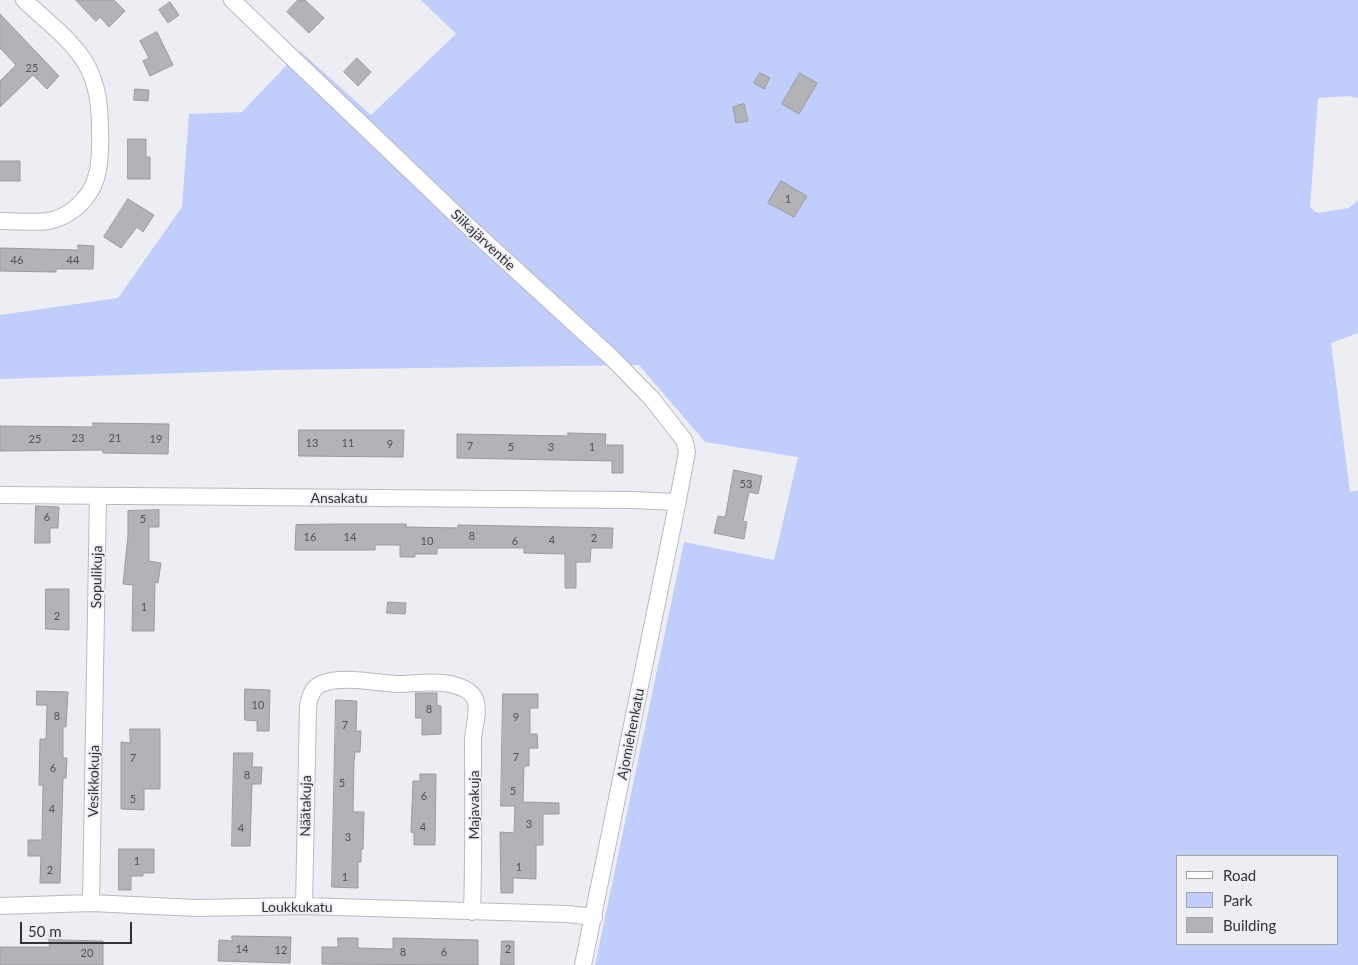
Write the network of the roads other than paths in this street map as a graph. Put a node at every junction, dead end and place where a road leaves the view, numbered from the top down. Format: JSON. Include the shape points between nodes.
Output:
{"nodes":[{"id":1,"x":24,"y":0,"type":"edge"},
{"id":2,"x":232,"y":0,"type":"edge"},
{"id":3,"x":0,"y":221,"type":"edge"},
{"id":4,"x":0,"y":495,"type":"edge"},
{"id":5,"x":98,"y":496,"type":"junction"},
{"id":6,"x":678,"y":502,"type":"junction"},
{"id":7,"x":96,"y":658,"type":"joint"},
{"id":8,"x":308,"y":706,"type":"joint"},
{"id":9,"x":92,"y":903,"type":"junction"},
{"id":10,"x":0,"y":906,"type":"edge"},
{"id":11,"x":304,"y":906,"type":"junction"},
{"id":12,"x":472,"y":912,"type":"junction"},
{"id":13,"x":594,"y":917,"type":"junction"},
{"id":14,"x":583,"y":965,"type":"edge"}],
"edges":[{"from":1,"to":3,"type":"street","via":[[72,46],[90,73],[100,107],[99,172],[93,188],[70,212],[44,222]]},
{"from":2,"to":6,"type":"street","name":"Siikajärventie","via":[[652,399],[686,447]]},
{"from":4,"to":5,"type":"street","name":"Ansakatu"},
{"from":5,"to":6,"type":"street","name":"Ansakatu"},
{"from":5,"to":7,"type":"street","name":"Sopulikuja"},
{"from":6,"to":13,"type":"street","name":"Ajomiehenkatu"},
{"from":7,"to":9,"type":"street","name":"Vesikkokuja"},
{"from":8,"to":11,"type":"street","name":"Näätakuja"},
{"from":8,"to":12,"type":"street","name":"Majavakuja","via":[[315,688],[336,681],[449,684],[468,691],[475,699]]},
{"from":9,"to":10,"type":"street","name":"Loukkukatu"},
{"from":9,"to":11,"type":"street","name":"Loukkukatu","via":[[197,908]]},
{"from":11,"to":12,"type":"street","name":"Loukkukatu"},
{"from":12,"to":13,"type":"street","name":"Loukkukatu"},
{"from":13,"to":14,"type":"street","name":"Ajomiehenkatu"}]}
